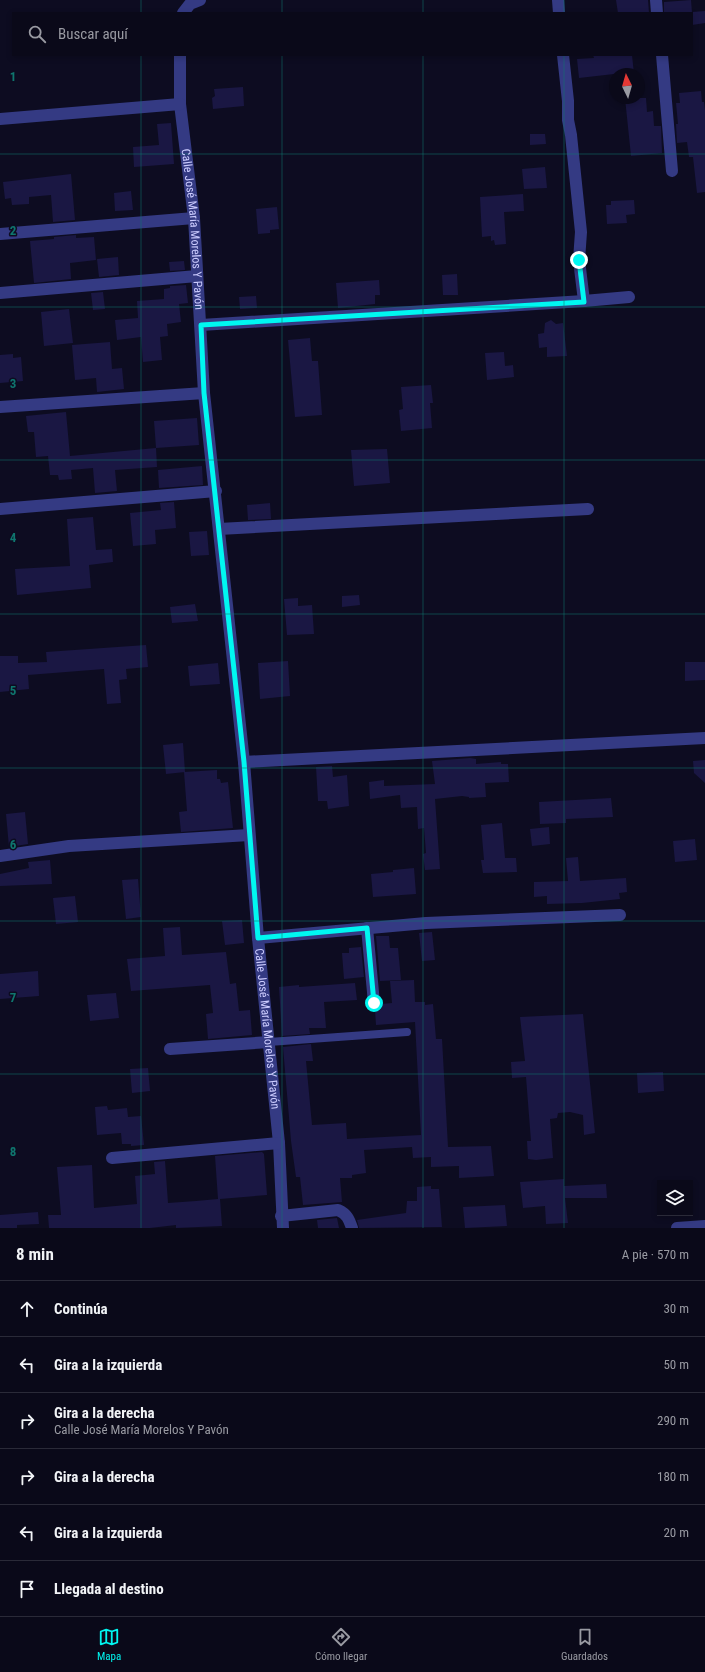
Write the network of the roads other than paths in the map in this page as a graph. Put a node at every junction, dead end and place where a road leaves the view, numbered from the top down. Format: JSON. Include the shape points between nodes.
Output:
{"nodes":[{"id":1,"x":200,"y":0,"type":"edge"},
{"id":2,"x":558,"y":0,"type":"edge"},
{"id":3,"x":656,"y":0,"type":"edge"},
{"id":4,"x":184,"y":12,"type":"edge"},
{"id":5,"x":559,"y":12,"type":"edge"},
{"id":6,"x":658,"y":12,"type":"edge"},
{"id":7,"x":180,"y":56,"type":"edge"},
{"id":8,"x":564,"y":56,"type":"edge"},
{"id":9,"x":662,"y":56,"type":"edge"},
{"id":10,"x":180,"y":104,"type":"junction"},
{"id":11,"x":0,"y":119,"type":"edge"},
{"id":12,"x":672,"y":171,"type":"dead end"},
{"id":13,"x":194,"y":218,"type":"junction"},
{"id":14,"x":0,"y":234,"type":"edge"},
{"id":15,"x":197,"y":276,"type":"junction"},
{"id":16,"x":0,"y":293,"type":"edge"},
{"id":17,"x":629,"y":297,"type":"dead end"},
{"id":18,"x":584,"y":302,"type":"junction"},
{"id":19,"x":201,"y":325,"type":"junction"},
{"id":20,"x":204,"y":393,"type":"junction"},
{"id":21,"x":0,"y":408,"type":"edge"},
{"id":22,"x":216,"y":491,"type":"junction"},
{"id":23,"x":0,"y":509,"type":"edge"},
{"id":24,"x":588,"y":509,"type":"dead end"},
{"id":25,"x":219,"y":528,"type":"junction"},
{"id":26,"x":705,"y":738,"type":"edge"},
{"id":27,"x":244,"y":762,"type":"junction"},
{"id":28,"x":249,"y":835,"type":"junction"},
{"id":29,"x":0,"y":856,"type":"edge"},
{"id":30,"x":620,"y":915,"type":"dead end"},
{"id":31,"x":367,"y":928,"type":"junction"},
{"id":32,"x":258,"y":938,"type":"junction"},
{"id":33,"x":374,"y":1003,"type":"dead end"},
{"id":34,"x":406,"y":1032,"type":"dead end"},
{"id":35,"x":269,"y":1042,"type":"junction"},
{"id":36,"x":170,"y":1049,"type":"dead end"},
{"id":37,"x":279,"y":1143,"type":"junction"},
{"id":38,"x":112,"y":1158,"type":"dead end"},
{"id":39,"x":282,"y":1222,"type":"edge"},
{"id":40,"x":705,"y":1226,"type":"edge"},
{"id":41,"x":352,"y":1228,"type":"edge"},
{"id":42,"x":677,"y":1228,"type":"edge"}],
"edges":[{"from":1,"to":4,"type":"street","via":[[190,4]]},
{"from":2,"to":5,"type":"street"},
{"from":3,"to":6,"type":"street"},
{"from":7,"to":10,"type":"street","name":"Calle José María Morelos Y Pavón"},
{"from":8,"to":18,"type":"street","via":[[568,120],[581,232],[579,260]]},
{"from":9,"to":12,"type":"street"},
{"from":10,"to":11,"type":"street"},
{"from":10,"to":13,"type":"street","name":"Calle José María Morelos Y Pavón"},
{"from":13,"to":14,"type":"street"},
{"from":13,"to":15,"type":"street","name":"Calle José María Morelos Y Pavón"},
{"from":15,"to":16,"type":"street"},
{"from":15,"to":19,"type":"street","name":"Calle José María Morelos Y Pavón"},
{"from":17,"to":18,"type":"street"},
{"from":18,"to":19,"type":"street"},
{"from":19,"to":20,"type":"street","name":"Calle José María Morelos Y Pavón"},
{"from":20,"to":21,"type":"street"},
{"from":20,"to":22,"type":"street","name":"Calle José María Morelos Y Pavón"},
{"from":22,"to":23,"type":"street"},
{"from":22,"to":25,"type":"street","name":"Calle José María Morelos Y Pavón"},
{"from":24,"to":25,"type":"street"},
{"from":25,"to":27,"type":"street","name":"Calle José María Morelos Y Pavón"},
{"from":26,"to":27,"type":"street"},
{"from":27,"to":28,"type":"street","name":"Calle José María Morelos Y Pavón"},
{"from":28,"to":29,"type":"street","via":[[69,846]]},
{"from":28,"to":32,"type":"street","name":"Calle José María Morelos Y Pavón"},
{"from":30,"to":31,"type":"street"},
{"from":31,"to":32,"type":"street"},
{"from":31,"to":33,"type":"street"},
{"from":32,"to":35,"type":"street","name":"Calle José María Morelos Y Pavón"},
{"from":34,"to":35,"type":"lane"},
{"from":35,"to":36,"type":"street"},
{"from":35,"to":37,"type":"street","name":"Calle José María Morelos Y Pavón"},
{"from":37,"to":38,"type":"street"},
{"from":37,"to":39,"type":"street","name":"Calle José María Morelos Y Pavón"},
{"from":39,"to":41,"type":"street","via":[[338,1210],[349,1218]]},
{"from":40,"to":42,"type":"street"}]}
